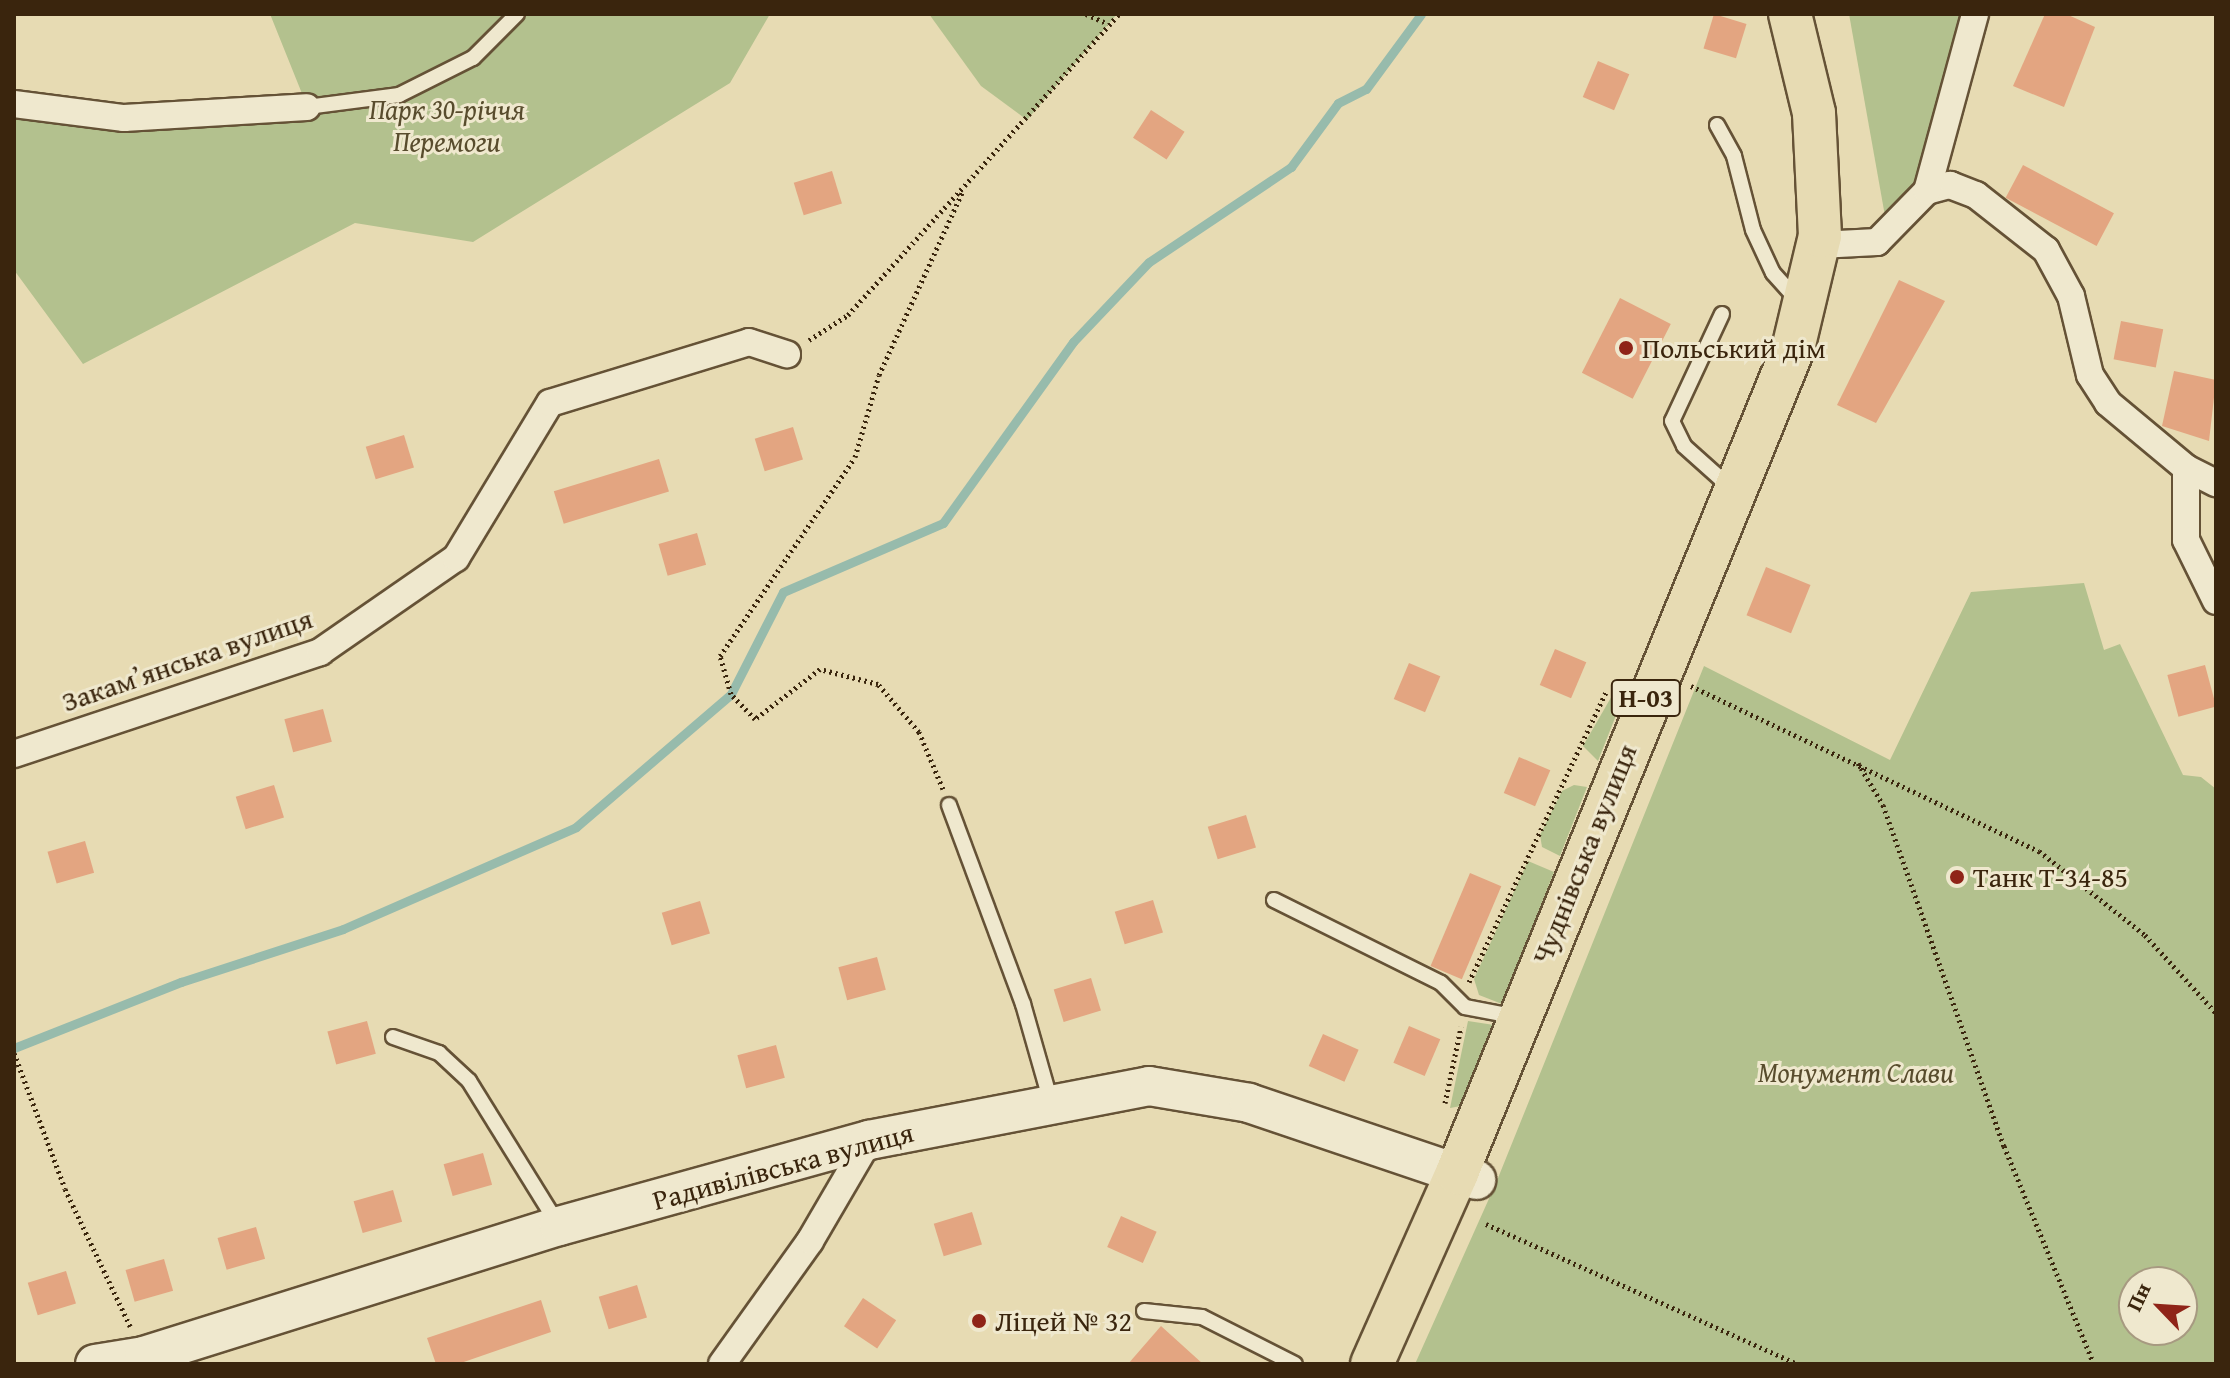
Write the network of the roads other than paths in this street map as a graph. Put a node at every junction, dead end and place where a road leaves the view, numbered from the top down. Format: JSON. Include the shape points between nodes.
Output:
{"nodes":[{"id":1,"x":517,"y":14,"type":"edge"},
{"id":2,"x":1790,"y":14,"type":"edge"},
{"id":3,"x":1814,"y":14,"type":"edge"},
{"id":4,"x":1975,"y":14,"type":"edge"},
{"id":5,"x":14,"y":104,"type":"edge"},
{"id":6,"x":307,"y":107,"type":"joint"},
{"id":7,"x":1717,"y":125,"type":"dead end"},
{"id":8,"x":1927,"y":191,"type":"junction"},
{"id":9,"x":1830,"y":246,"type":"junction"},
{"id":10,"x":1805,"y":309,"type":"junction"},
{"id":11,"x":1722,"y":314,"type":"dead end"},
{"id":12,"x":787,"y":354,"type":"road end"},
{"id":13,"x":2186,"y":468,"type":"junction"},
{"id":14,"x":2216,"y":483,"type":"edge"},
{"id":15,"x":1734,"y":490,"type":"junction"},
{"id":16,"x":2216,"y":601,"type":"edge"},
{"id":17,"x":14,"y":754,"type":"edge"},
{"id":18,"x":949,"y":805,"type":"road end"},
{"id":19,"x":1274,"y":900,"type":"dead end"},
{"id":20,"x":1518,"y":1017,"type":"junction"},
{"id":21,"x":393,"y":1037,"type":"dead end"},
{"id":22,"x":1051,"y":1102,"type":"junction"},
{"id":23,"x":869,"y":1140,"type":"junction"},
{"id":24,"x":1467,"y":1176,"type":"junction"},
{"id":25,"x":559,"y":1226,"type":"junction"},
{"id":26,"x":1144,"y":1311,"type":"dead end"},
{"id":27,"x":147,"y":1360,"type":"edge"},
{"id":28,"x":95,"y":1364,"type":"edge"},
{"id":29,"x":722,"y":1364,"type":"edge"},
{"id":30,"x":1295,"y":1364,"type":"edge"},
{"id":31,"x":1372,"y":1364,"type":"edge"},
{"id":32,"x":1395,"y":1364,"type":"edge"}],
"edges":[{"from":1,"to":6,"type":"lane","via":[[473,58],[399,95]]},
{"from":2,"to":9,"type":"main road","name":"Чуднівська вулиця","number":"Н-03","via":[[1814,113]]},
{"from":3,"to":9,"type":"main road","name":"Чуднівська вулиця","number":"Н-03","via":[[1837,124]]},
{"from":4,"to":8,"type":"street"},
{"from":5,"to":6,"type":"street","via":[[124,118]]},
{"from":7,"to":10,"type":"lane","via":[[1734,156],[1759,245],[1773,273]]},
{"from":8,"to":9,"type":"street","via":[[1877,242]]},
{"from":8,"to":13,"type":"street","via":[[1950,185],[1976,195],[2046,250],[2071,296],[2090,375],[2102,394]]},
{"from":9,"to":10,"type":"main road","name":"Чуднівська вулиця","number":"Н-03"},
{"from":9,"to":24,"type":"main road","name":"Чуднівська вулиця","number":"Н-03","via":[[1818,341]]},
{"from":10,"to":15,"type":"main road","name":"Чуднівська вулиця","number":"Н-03"},
{"from":11,"to":15,"type":"lane","via":[[1672,421],[1684,446]]},
{"from":12,"to":17,"type":"street","name":"Закамʼянська вулиця","via":[[749,342],[550,403],[456,558],[320,652]]},
{"from":13,"to":14,"type":"street"},
{"from":13,"to":16,"type":"street","via":[[2186,540]]},
{"from":15,"to":20,"type":"main road","name":"Чуднівська вулиця","number":"Н-03"},
{"from":18,"to":22,"type":"lane","via":[[1023,1004]]},
{"from":19,"to":20,"type":"lane","via":[[1441,983],[1465,1007]]},
{"from":20,"to":24,"type":"main road","name":"Чуднівська вулиця","number":"Н-03"},
{"from":21,"to":25,"type":"lane","via":[[439,1053],[469,1081]]},
{"from":22,"to":23,"type":"street","name":"Радивілівська вулиця"},
{"from":22,"to":24,"type":"street","name":"Радивілівська вулиця","via":[[1149,1086],[1196,1090]]},
{"from":23,"to":25,"type":"street","name":"Радивілівська вулиця"},
{"from":23,"to":29,"type":"street","via":[[810,1241]]},
{"from":24,"to":31,"type":"main road","name":"Чуднівська вулиця","number":"Н-03"},
{"from":24,"to":32,"type":"main road","name":"Чуднівська вулиця","number":"Н-03"},
{"from":25,"to":27,"type":"street","name":"Радивілівська вулиця"},
{"from":26,"to":30,"type":"lane","via":[[1202,1317]]},
{"from":27,"to":28,"type":"street","name":"Радивілівська вулиця"}]}
